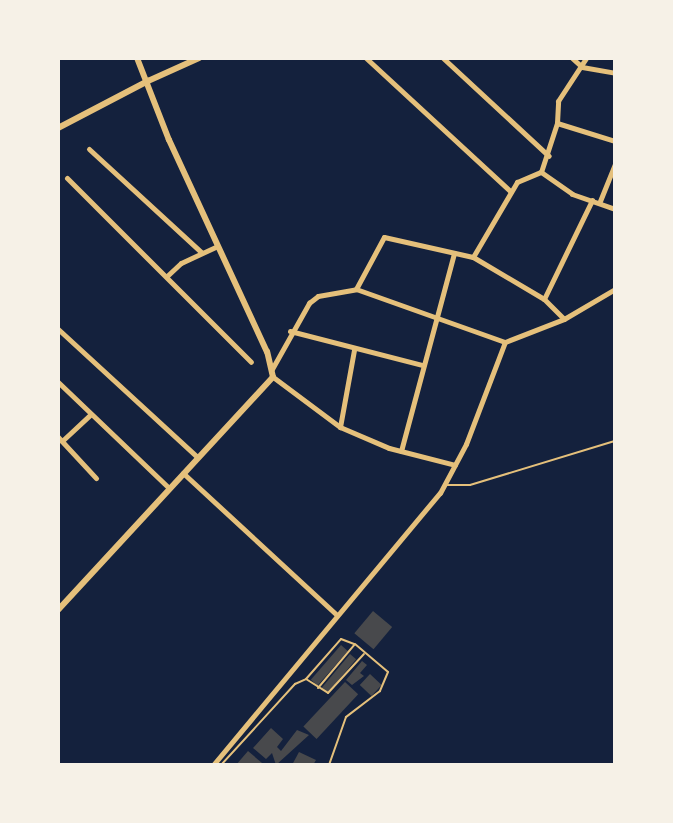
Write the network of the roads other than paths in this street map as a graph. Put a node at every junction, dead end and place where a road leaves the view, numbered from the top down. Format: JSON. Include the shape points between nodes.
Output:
{"nodes":[{"id":1,"x":137,"y":58,"type":"edge"},
{"id":2,"x":199,"y":58,"type":"edge"},
{"id":3,"x":366,"y":58,"type":"edge"},
{"id":4,"x":443,"y":58,"type":"edge"},
{"id":5,"x":572,"y":58,"type":"edge"},
{"id":6,"x":586,"y":58,"type":"edge"},
{"id":7,"x":582,"y":67,"type":"junction"},
{"id":8,"x":615,"y":73,"type":"edge"},
{"id":9,"x":148,"y":81,"type":"junction"},
{"id":10,"x":557,"y":123,"type":"junction"},
{"id":11,"x":58,"y":128,"type":"edge"},
{"id":12,"x":615,"y":140,"type":"edge"},
{"id":13,"x":89,"y":149,"type":"dead end"},
{"id":14,"x":549,"y":156,"type":"junction"},
{"id":15,"x":615,"y":164,"type":"edge"},
{"id":16,"x":541,"y":172,"type":"junction"},
{"id":17,"x":67,"y":178,"type":"dead end"},
{"id":18,"x":511,"y":192,"type":"junction"},
{"id":19,"x":592,"y":200,"type":"junction"},
{"id":20,"x":600,"y":201,"type":"junction"},
{"id":21,"x":615,"y":209,"type":"edge"},
{"id":22,"x":216,"y":247,"type":"junction"},
{"id":23,"x":201,"y":252,"type":"junction"},
{"id":24,"x":454,"y":253,"type":"junction"},
{"id":25,"x":473,"y":257,"type":"junction"},
{"id":26,"x":167,"y":276,"type":"junction"},
{"id":27,"x":356,"y":289,"type":"junction"},
{"id":28,"x":615,"y":289,"type":"edge"},
{"id":29,"x":544,"y":299,"type":"junction"},
{"id":30,"x":437,"y":318,"type":"junction"},
{"id":31,"x":564,"y":319,"type":"junction"},
{"id":32,"x":58,"y":329,"type":"edge"},
{"id":33,"x":290,"y":331,"type":"junction"},
{"id":34,"x":505,"y":342,"type":"junction"},
{"id":35,"x":354,"y":350,"type":"junction"},
{"id":36,"x":251,"y":362,"type":"dead end"},
{"id":37,"x":422,"y":365,"type":"junction"},
{"id":38,"x":273,"y":373,"type":"junction"},
{"id":39,"x":58,"y":382,"type":"edge"},
{"id":40,"x":90,"y":415,"type":"junction"},
{"id":41,"x":340,"y":427,"type":"junction"},
{"id":42,"x":60,"y":439,"type":"edge"},
{"id":43,"x":615,"y":441,"type":"edge"},
{"id":44,"x":401,"y":451,"type":"junction"},
{"id":45,"x":197,"y":457,"type":"junction"},
{"id":46,"x":455,"y":465,"type":"junction"},
{"id":47,"x":183,"y":472,"type":"junction"},
{"id":48,"x":96,"y":478,"type":"dead end"},
{"id":49,"x":445,"y":485,"type":"junction"},
{"id":50,"x":168,"y":487,"type":"junction"},
{"id":51,"x":58,"y":610,"type":"edge"},
{"id":52,"x":337,"y":615,"type":"junction"},
{"id":53,"x":355,"y":644,"type":"junction"},
{"id":54,"x":366,"y":652,"type":"junction"},
{"id":55,"x":306,"y":679,"type":"junction"},
{"id":56,"x":318,"y":688,"type":"junction"},
{"id":57,"x":213,"y":765,"type":"edge"},
{"id":58,"x":221,"y":765,"type":"edge"},
{"id":59,"x":329,"y":765,"type":"edge"}],
"edges":[{"from":1,"to":9,"type":"main road"},
{"from":2,"to":9,"type":"main road"},
{"from":3,"to":18,"type":"street"},
{"from":4,"to":14,"type":"street"},
{"from":5,"to":7,"type":"street"},
{"from":6,"to":7,"type":"street"},
{"from":7,"to":8,"type":"street"},
{"from":7,"to":10,"type":"street","via":[[558,101]]},
{"from":9,"to":11,"type":"main road"},
{"from":9,"to":22,"type":"main road"},
{"from":10,"to":12,"type":"street"},
{"from":10,"to":14,"type":"street"},
{"from":13,"to":23,"type":"street"},
{"from":14,"to":16,"type":"street"},
{"from":15,"to":20,"type":"street"},
{"from":16,"to":18,"type":"street","via":[[517,182]]},
{"from":16,"to":19,"type":"street"},
{"from":17,"to":26,"type":"street"},
{"from":18,"to":25,"type":"street"},
{"from":19,"to":20,"type":"street"},
{"from":19,"to":29,"type":"street"},
{"from":20,"to":21,"type":"street"},
{"from":22,"to":23,"type":"street"},
{"from":22,"to":38,"type":"main road"},
{"from":23,"to":26,"type":"street"},
{"from":24,"to":25,"type":"street"},
{"from":24,"to":27,"type":"street","via":[[384,237]]},
{"from":24,"to":30,"type":"street"},
{"from":25,"to":29,"type":"street"},
{"from":26,"to":36,"type":"street"},
{"from":27,"to":30,"type":"street"},
{"from":27,"to":33,"type":"street","via":[[318,296]]},
{"from":28,"to":31,"type":"street"},
{"from":29,"to":31,"type":"street"},
{"from":30,"to":34,"type":"street"},
{"from":30,"to":37,"type":"street"},
{"from":31,"to":34,"type":"street"},
{"from":32,"to":45,"type":"street"},
{"from":33,"to":35,"type":"street"},
{"from":33,"to":38,"type":"street"},
{"from":34,"to":46,"type":"street"},
{"from":35,"to":37,"type":"street"},
{"from":35,"to":41,"type":"street"},
{"from":37,"to":44,"type":"street"},
{"from":38,"to":41,"type":"street"},
{"from":38,"to":45,"type":"main road"},
{"from":39,"to":40,"type":"street"},
{"from":40,"to":42,"type":"street"},
{"from":40,"to":50,"type":"street"},
{"from":41,"to":44,"type":"street"},
{"from":42,"to":48,"type":"street"},
{"from":43,"to":49,"type":"lane","via":[[470,485]]},
{"from":44,"to":46,"type":"street"},
{"from":45,"to":47,"type":"main road"},
{"from":46,"to":49,"type":"street"},
{"from":47,"to":50,"type":"main road"},
{"from":47,"to":52,"type":"street"},
{"from":49,"to":52,"type":"street"},
{"from":50,"to":51,"type":"main road"},
{"from":52,"to":57,"type":"street"},
{"from":53,"to":54,"type":"lane"},
{"from":53,"to":55,"type":"lane","via":[[341,639]]},
{"from":53,"to":56,"type":"lane"},
{"from":54,"to":56,"type":"lane","via":[[330,692]]},
{"from":54,"to":59,"type":"lane","via":[[386,668],[387,682],[346,717]]},
{"from":55,"to":56,"type":"lane"},
{"from":55,"to":58,"type":"lane","via":[[295,684]]}]}
